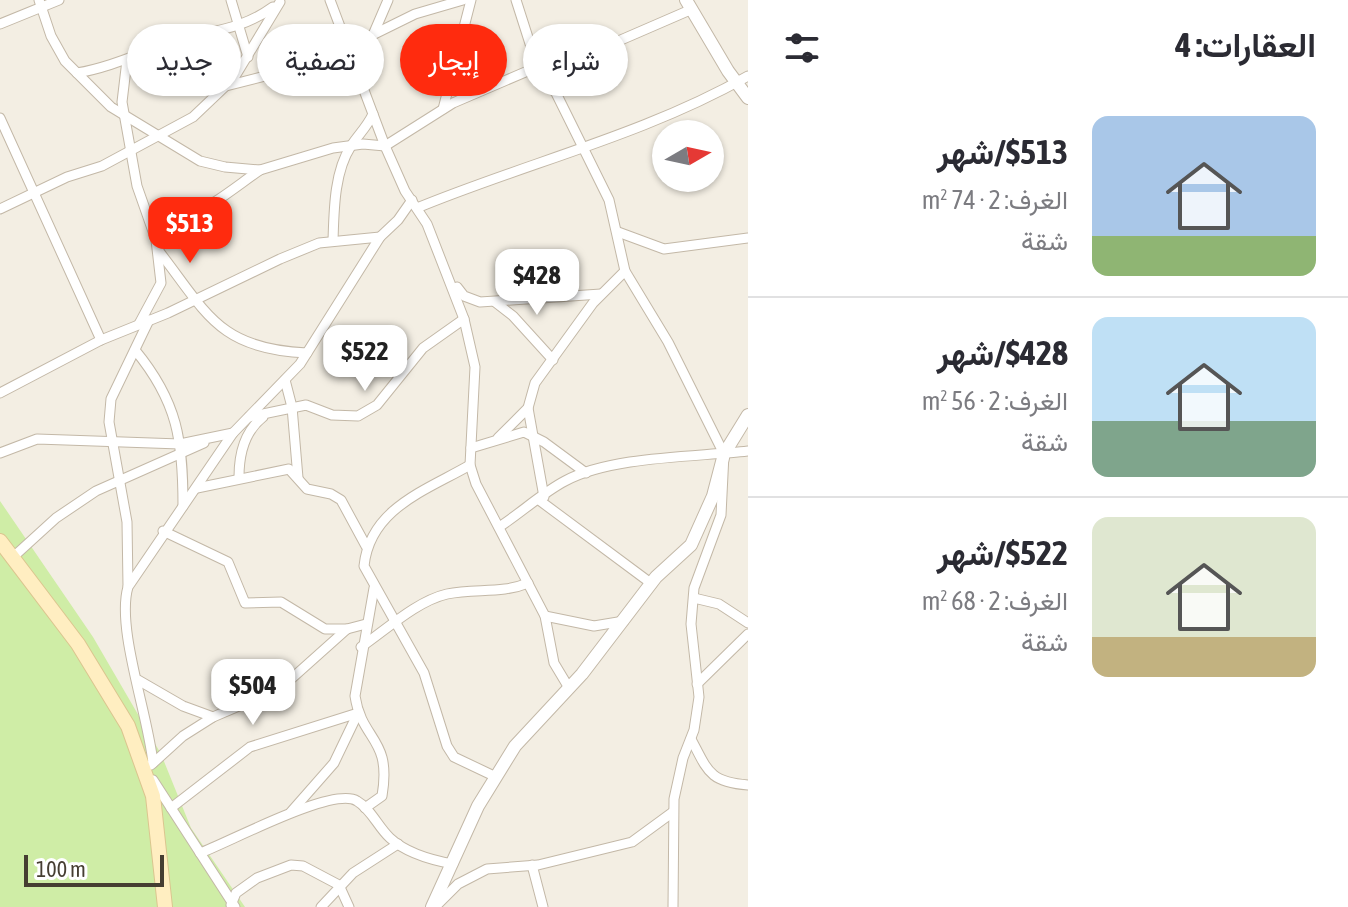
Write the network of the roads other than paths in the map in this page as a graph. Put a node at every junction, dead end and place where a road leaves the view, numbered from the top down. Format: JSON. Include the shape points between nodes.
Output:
{"nodes":[{"id":1,"x":59,"y":0,"type":"edge"},
{"id":2,"x":231,"y":0,"type":"edge"},
{"id":3,"x":330,"y":0,"type":"edge"},
{"id":4,"x":388,"y":0,"type":"edge"},
{"id":5,"x":463,"y":0,"type":"edge"},
{"id":6,"x":471,"y":0,"type":"edge"},
{"id":7,"x":516,"y":0,"type":"edge"},
{"id":8,"x":281,"y":1,"type":"edge"},
{"id":9,"x":40,"y":3,"type":"edge"},
{"id":10,"x":688,"y":5,"type":"edge"},
{"id":11,"x":0,"y":24,"type":"edge"},
{"id":12,"x":237,"y":24,"type":"edge"},
{"id":13,"x":339,"y":24,"type":"edge"},
{"id":14,"x":378,"y":24,"type":"edge"},
{"id":15,"x":524,"y":24,"type":"edge"},
{"id":16,"x":241,"y":26,"type":"edge"},
{"id":17,"x":384,"y":30,"type":"edge"},
{"id":18,"x":628,"y":32,"type":"edge"},
{"id":19,"x":241,"y":37,"type":"edge"},
{"id":20,"x":248,"y":57,"type":"junction"},
{"id":21,"x":127,"y":60,"type":"joint"},
{"id":22,"x":241,"y":66,"type":"edge"},
{"id":23,"x":77,"y":73,"type":"junction"},
{"id":24,"x":523,"y":77,"type":"edge"},
{"id":25,"x":742,"y":80,"type":"edge"},
{"id":26,"x":215,"y":96,"type":"edge"},
{"id":27,"x":366,"y":96,"type":"edge"},
{"id":28,"x":558,"y":96,"type":"edge"},
{"id":29,"x":748,"y":98,"type":"edge"},
{"id":30,"x":443,"y":109,"type":"junction"},
{"id":31,"x":373,"y":114,"type":"junction"},
{"id":32,"x":124,"y":116,"type":"junction"},
{"id":33,"x":0,"y":118,"type":"edge"},
{"id":34,"x":156,"y":136,"type":"junction"},
{"id":35,"x":351,"y":146,"type":"junction"},
{"id":36,"x":385,"y":146,"type":"junction"},
{"id":37,"x":584,"y":148,"type":"junction"},
{"id":38,"x":130,"y":149,"type":"junction"},
{"id":39,"x":260,"y":170,"type":"junction"},
{"id":40,"x":34,"y":193,"type":"junction"},
{"id":41,"x":414,"y":204,"type":"junction"},
{"id":42,"x":0,"y":209,"type":"edge"},
{"id":43,"x":618,"y":232,"type":"junction"},
{"id":44,"x":380,"y":237,"type":"junction"},
{"id":45,"x":748,"y":238,"type":"edge"},
{"id":46,"x":333,"y":241,"type":"junction"},
{"id":47,"x":158,"y":250,"type":"junction"},
{"id":48,"x":625,"y":271,"type":"junction"},
{"id":49,"x":452,"y":282,"type":"junction"},
{"id":50,"x":601,"y":294,"type":"junction"},
{"id":51,"x":193,"y":301,"type":"junction"},
{"id":52,"x":495,"y":302,"type":"junction"},
{"id":53,"x":464,"y":319,"type":"junction"},
{"id":54,"x":144,"y":322,"type":"junction"},
{"id":55,"x":101,"y":340,"type":"junction"},
{"id":56,"x":135,"y":350,"type":"junction"},
{"id":57,"x":307,"y":353,"type":"junction"},
{"id":58,"x":553,"y":360,"type":"junction"},
{"id":59,"x":285,"y":380,"type":"junction"},
{"id":60,"x":0,"y":393,"type":"edge"},
{"id":61,"x":292,"y":407,"type":"junction"},
{"id":62,"x":528,"y":408,"type":"junction"},
{"id":63,"x":269,"y":412,"type":"junction"},
{"id":64,"x":748,"y":415,"type":"edge"},
{"id":65,"x":248,"y":418,"type":"junction"},
{"id":66,"x":233,"y":433,"type":"junction"},
{"id":67,"x":498,"y":438,"type":"junction"},
{"id":68,"x":535,"y":438,"type":"junction"},
{"id":69,"x":111,"y":441,"type":"junction"},
{"id":70,"x":471,"y":448,"type":"junction"},
{"id":71,"x":181,"y":450,"type":"junction"},
{"id":72,"x":748,"y":451,"type":"edge"},
{"id":73,"x":0,"y":453,"type":"edge"},
{"id":74,"x":724,"y":454,"type":"junction"},
{"id":75,"x":470,"y":465,"type":"junction"},
{"id":76,"x":586,"y":473,"type":"junction"},
{"id":77,"x":239,"y":477,"type":"junction"},
{"id":78,"x":298,"y":478,"type":"junction"},
{"id":79,"x":119,"y":480,"type":"junction"},
{"id":80,"x":197,"y":488,"type":"junction"},
{"id":81,"x":542,"y":498,"type":"junction"},
{"id":82,"x":183,"y":506,"type":"junction"},
{"id":83,"x":499,"y":527,"type":"junction"},
{"id":84,"x":163,"y":531,"type":"junction"},
{"id":85,"x":0,"y":541,"type":"edge"},
{"id":86,"x":366,"y":546,"type":"junction"},
{"id":87,"x":11,"y":559,"type":"junction"},
{"id":88,"x":528,"y":583,"type":"junction"},
{"id":89,"x":652,"y":584,"type":"junction"},
{"id":90,"x":128,"y":587,"type":"junction"},
{"id":91,"x":374,"y":588,"type":"junction"},
{"id":92,"x":694,"y":598,"type":"junction"},
{"id":93,"x":545,"y":616,"type":"junction"},
{"id":94,"x":625,"y":621,"type":"junction"},
{"id":95,"x":396,"y":623,"type":"junction"},
{"id":96,"x":748,"y":623,"type":"edge"},
{"id":97,"x":366,"y":624,"type":"junction"},
{"id":98,"x":347,"y":629,"type":"junction"},
{"id":99,"x":748,"y":634,"type":"edge"},
{"id":100,"x":361,"y":647,"type":"junction"},
{"id":101,"x":138,"y":680,"type":"junction"},
{"id":102,"x":697,"y":684,"type":"junction"},
{"id":103,"x":569,"y":688,"type":"junction"},
{"id":104,"x":358,"y":713,"type":"junction"},
{"id":105,"x":213,"y":717,"type":"junction"},
{"id":106,"x":691,"y":739,"type":"junction"},
{"id":107,"x":150,"y":766,"type":"junction"},
{"id":108,"x":494,"y":776,"type":"junction"},
{"id":109,"x":748,"y":785,"type":"edge"},
{"id":110,"x":171,"y":808,"type":"junction"},
{"id":111,"x":365,"y":808,"type":"junction"},
{"id":112,"x":291,"y":812,"type":"junction"},
{"id":113,"x":673,"y":812,"type":"junction"},
{"id":114,"x":398,"y":844,"type":"junction"},
{"id":115,"x":200,"y":853,"type":"junction"},
{"id":116,"x":453,"y":864,"type":"junction"},
{"id":117,"x":532,"y":865,"type":"junction"},
{"id":118,"x":339,"y":885,"type":"junction"},
{"id":119,"x":232,"y":906,"type":"edge"},
{"id":120,"x":165,"y":907,"type":"edge"},
{"id":121,"x":321,"y":907,"type":"edge"},
{"id":122,"x":349,"y":907,"type":"edge"},
{"id":123,"x":433,"y":907,"type":"edge"},
{"id":124,"x":543,"y":907,"type":"edge"},
{"id":125,"x":673,"y":907,"type":"edge"}],
"edges":[{"from":1,"to":9,"type":"street"},
{"from":2,"to":12,"type":"street"},
{"from":3,"to":13,"type":"street"},
{"from":4,"to":14,"type":"street"},
{"from":5,"to":17,"type":"street"},
{"from":6,"to":30,"type":"street"},
{"from":7,"to":15,"type":"street"},
{"from":8,"to":16,"type":"street"},
{"from":8,"to":20,"type":"street"},
{"from":9,"to":11,"type":"street"},
{"from":9,"to":23,"type":"street","via":[[51,36]]},
{"from":10,"to":18,"type":"street"},
{"from":10,"to":25,"type":"street"},
{"from":19,"to":20,"type":"street"},
{"from":20,"to":22,"type":"street"},
{"from":21,"to":23,"type":"street"},
{"from":21,"to":32,"type":"street"},
{"from":23,"to":32,"type":"street"},
{"from":24,"to":30,"type":"street"},
{"from":25,"to":29,"type":"street"},
{"from":25,"to":37,"type":"street"},
{"from":26,"to":34,"type":"street","via":[[193,117]]},
{"from":27,"to":31,"type":"street"},
{"from":28,"to":37,"type":"street"},
{"from":30,"to":36,"type":"street"},
{"from":31,"to":35,"type":"street"},
{"from":31,"to":36,"type":"street"},
{"from":32,"to":34,"type":"street"},
{"from":32,"to":38,"type":"street"},
{"from":33,"to":40,"type":"street"},
{"from":34,"to":38,"type":"street"},
{"from":34,"to":39,"type":"street","via":[[200,161]]},
{"from":35,"to":36,"type":"street"},
{"from":35,"to":39,"type":"street"},
{"from":35,"to":46,"type":"street","via":[[340,174]]},
{"from":36,"to":41,"type":"street"},
{"from":37,"to":41,"type":"street"},
{"from":37,"to":43,"type":"street"},
{"from":38,"to":40,"type":"street"},
{"from":38,"to":47,"type":"street"},
{"from":39,"to":47,"type":"street","via":[[188,214],[168,231]]},
{"from":40,"to":42,"type":"street"},
{"from":40,"to":55,"type":"street"},
{"from":41,"to":44,"type":"street"},
{"from":41,"to":49,"type":"street"},
{"from":43,"to":45,"type":"street","via":[[664,249]]},
{"from":43,"to":48,"type":"street"},
{"from":44,"to":46,"type":"street"},
{"from":44,"to":57,"type":"street"},
{"from":46,"to":51,"type":"street","via":[[280,259]]},
{"from":47,"to":51,"type":"street"},
{"from":47,"to":54,"type":"street","via":[[161,283]]},
{"from":48,"to":50,"type":"street"},
{"from":48,"to":74,"type":"street","via":[[668,342]]},
{"from":49,"to":52,"type":"street","via":[[464,296]]},
{"from":49,"to":53,"type":"street"},
{"from":50,"to":52,"type":"street"},
{"from":50,"to":58,"type":"street"},
{"from":51,"to":54,"type":"street"},
{"from":51,"to":57,"type":"street","via":[[249,344]]},
{"from":52,"to":58,"type":"street"},
{"from":53,"to":61,"type":"street","via":[[423,348],[377,405],[358,416]]},
{"from":53,"to":70,"type":"street","via":[[475,367]]},
{"from":54,"to":55,"type":"street"},
{"from":54,"to":56,"type":"street"},
{"from":55,"to":60,"type":"street"},
{"from":56,"to":69,"type":"street","via":[[111,399]]},
{"from":56,"to":71,"type":"street","via":[[169,399]]},
{"from":57,"to":59,"type":"street"},
{"from":58,"to":62,"type":"street","via":[[535,383]]},
{"from":59,"to":61,"type":"street"},
{"from":59,"to":65,"type":"street"},
{"from":61,"to":63,"type":"street"},
{"from":61,"to":78,"type":"street"},
{"from":62,"to":67,"type":"street"},
{"from":62,"to":68,"type":"street"},
{"from":63,"to":65,"type":"street"},
{"from":63,"to":77,"type":"street","via":[[253,424]]},
{"from":64,"to":74,"type":"street"},
{"from":65,"to":66,"type":"street"},
{"from":66,"to":71,"type":"street"},
{"from":66,"to":80,"type":"street"},
{"from":67,"to":68,"type":"street","via":[[524,432]]},
{"from":67,"to":70,"type":"street"},
{"from":68,"to":76,"type":"street"},
{"from":68,"to":81,"type":"street"},
{"from":69,"to":71,"type":"street"},
{"from":69,"to":73,"type":"street","via":[[37,439]]},
{"from":69,"to":79,"type":"street"},
{"from":70,"to":75,"type":"street"},
{"from":71,"to":79,"type":"street"},
{"from":71,"to":82,"type":"street"},
{"from":72,"to":74,"type":"street"},
{"from":74,"to":76,"type":"street"},
{"from":74,"to":89,"type":"street","via":[[691,545]]},
{"from":74,"to":92,"type":"street","via":[[721,515]]},
{"from":75,"to":83,"type":"street"},
{"from":75,"to":86,"type":"street","via":[[417,491],[378,526]]},
{"from":76,"to":81,"type":"street"},
{"from":77,"to":78,"type":"street","via":[[289,469]]},
{"from":77,"to":80,"type":"street"},
{"from":78,"to":86,"type":"street","via":[[307,489],[341,500]]},
{"from":79,"to":87,"type":"street","via":[[56,518]]},
{"from":79,"to":90,"type":"street","via":[[127,522]]},
{"from":80,"to":82,"type":"street"},
{"from":81,"to":83,"type":"street"},
{"from":81,"to":89,"type":"street"},
{"from":82,"to":84,"type":"street"},
{"from":83,"to":88,"type":"street"},
{"from":84,"to":90,"type":"street"},
{"from":84,"to":98,"type":"street","via":[[228,562],[245,603],[281,602],[325,629]]},
{"from":85,"to":87,"type":"main road"},
{"from":86,"to":91,"type":"street","via":[[364,566]]},
{"from":87,"to":107,"type":"main road","via":[[78,644]]},
{"from":88,"to":93,"type":"street"},
{"from":88,"to":95,"type":"street","via":[[512,590],[448,594]]},
{"from":89,"to":94,"type":"street"},
{"from":90,"to":101,"type":"street","via":[[125,630]]},
{"from":91,"to":95,"type":"street"},
{"from":91,"to":97,"type":"street"},
{"from":92,"to":96,"type":"street","via":[[719,604]]},
{"from":92,"to":102,"type":"street"},
{"from":93,"to":94,"type":"street","via":[[594,626]]},
{"from":93,"to":103,"type":"street","via":[[554,663]]},
{"from":94,"to":103,"type":"street"},
{"from":95,"to":100,"type":"street"},
{"from":95,"to":108,"type":"street","via":[[424,673],[454,757]]},
{"from":97,"to":98,"type":"street"},
{"from":97,"to":100,"type":"street"},
{"from":98,"to":105,"type":"street","via":[[281,688]]},
{"from":99,"to":102,"type":"street"},
{"from":100,"to":104,"type":"street"},
{"from":101,"to":105,"type":"street"},
{"from":101,"to":107,"type":"street"},
{"from":102,"to":106,"type":"street"},
{"from":103,"to":108,"type":"street"},
{"from":104,"to":110,"type":"street","via":[[250,747]]},
{"from":104,"to":111,"type":"street","via":[[385,760],[382,796]]},
{"from":104,"to":112,"type":"street","via":[[334,763]]},
{"from":105,"to":107,"type":"street"},
{"from":106,"to":109,"type":"street","via":[[712,777]]},
{"from":106,"to":113,"type":"street"},
{"from":107,"to":110,"type":"street"},
{"from":107,"to":120,"type":"main road"},
{"from":108,"to":116,"type":"street"},
{"from":110,"to":115,"type":"street"},
{"from":111,"to":112,"type":"street","via":[[348,797]]},
{"from":111,"to":114,"type":"street"},
{"from":112,"to":115,"type":"street"},
{"from":113,"to":117,"type":"street","via":[[632,842]]},
{"from":113,"to":125,"type":"street"},
{"from":114,"to":116,"type":"street"},
{"from":114,"to":118,"type":"street"},
{"from":115,"to":119,"type":"street"},
{"from":116,"to":123,"type":"street"},
{"from":117,"to":123,"type":"street","via":[[487,869],[458,884]]},
{"from":117,"to":124,"type":"street"},
{"from":118,"to":119,"type":"street","via":[[291,865],[257,878],[236,893]]},
{"from":118,"to":121,"type":"street"},
{"from":118,"to":122,"type":"street"}]}
